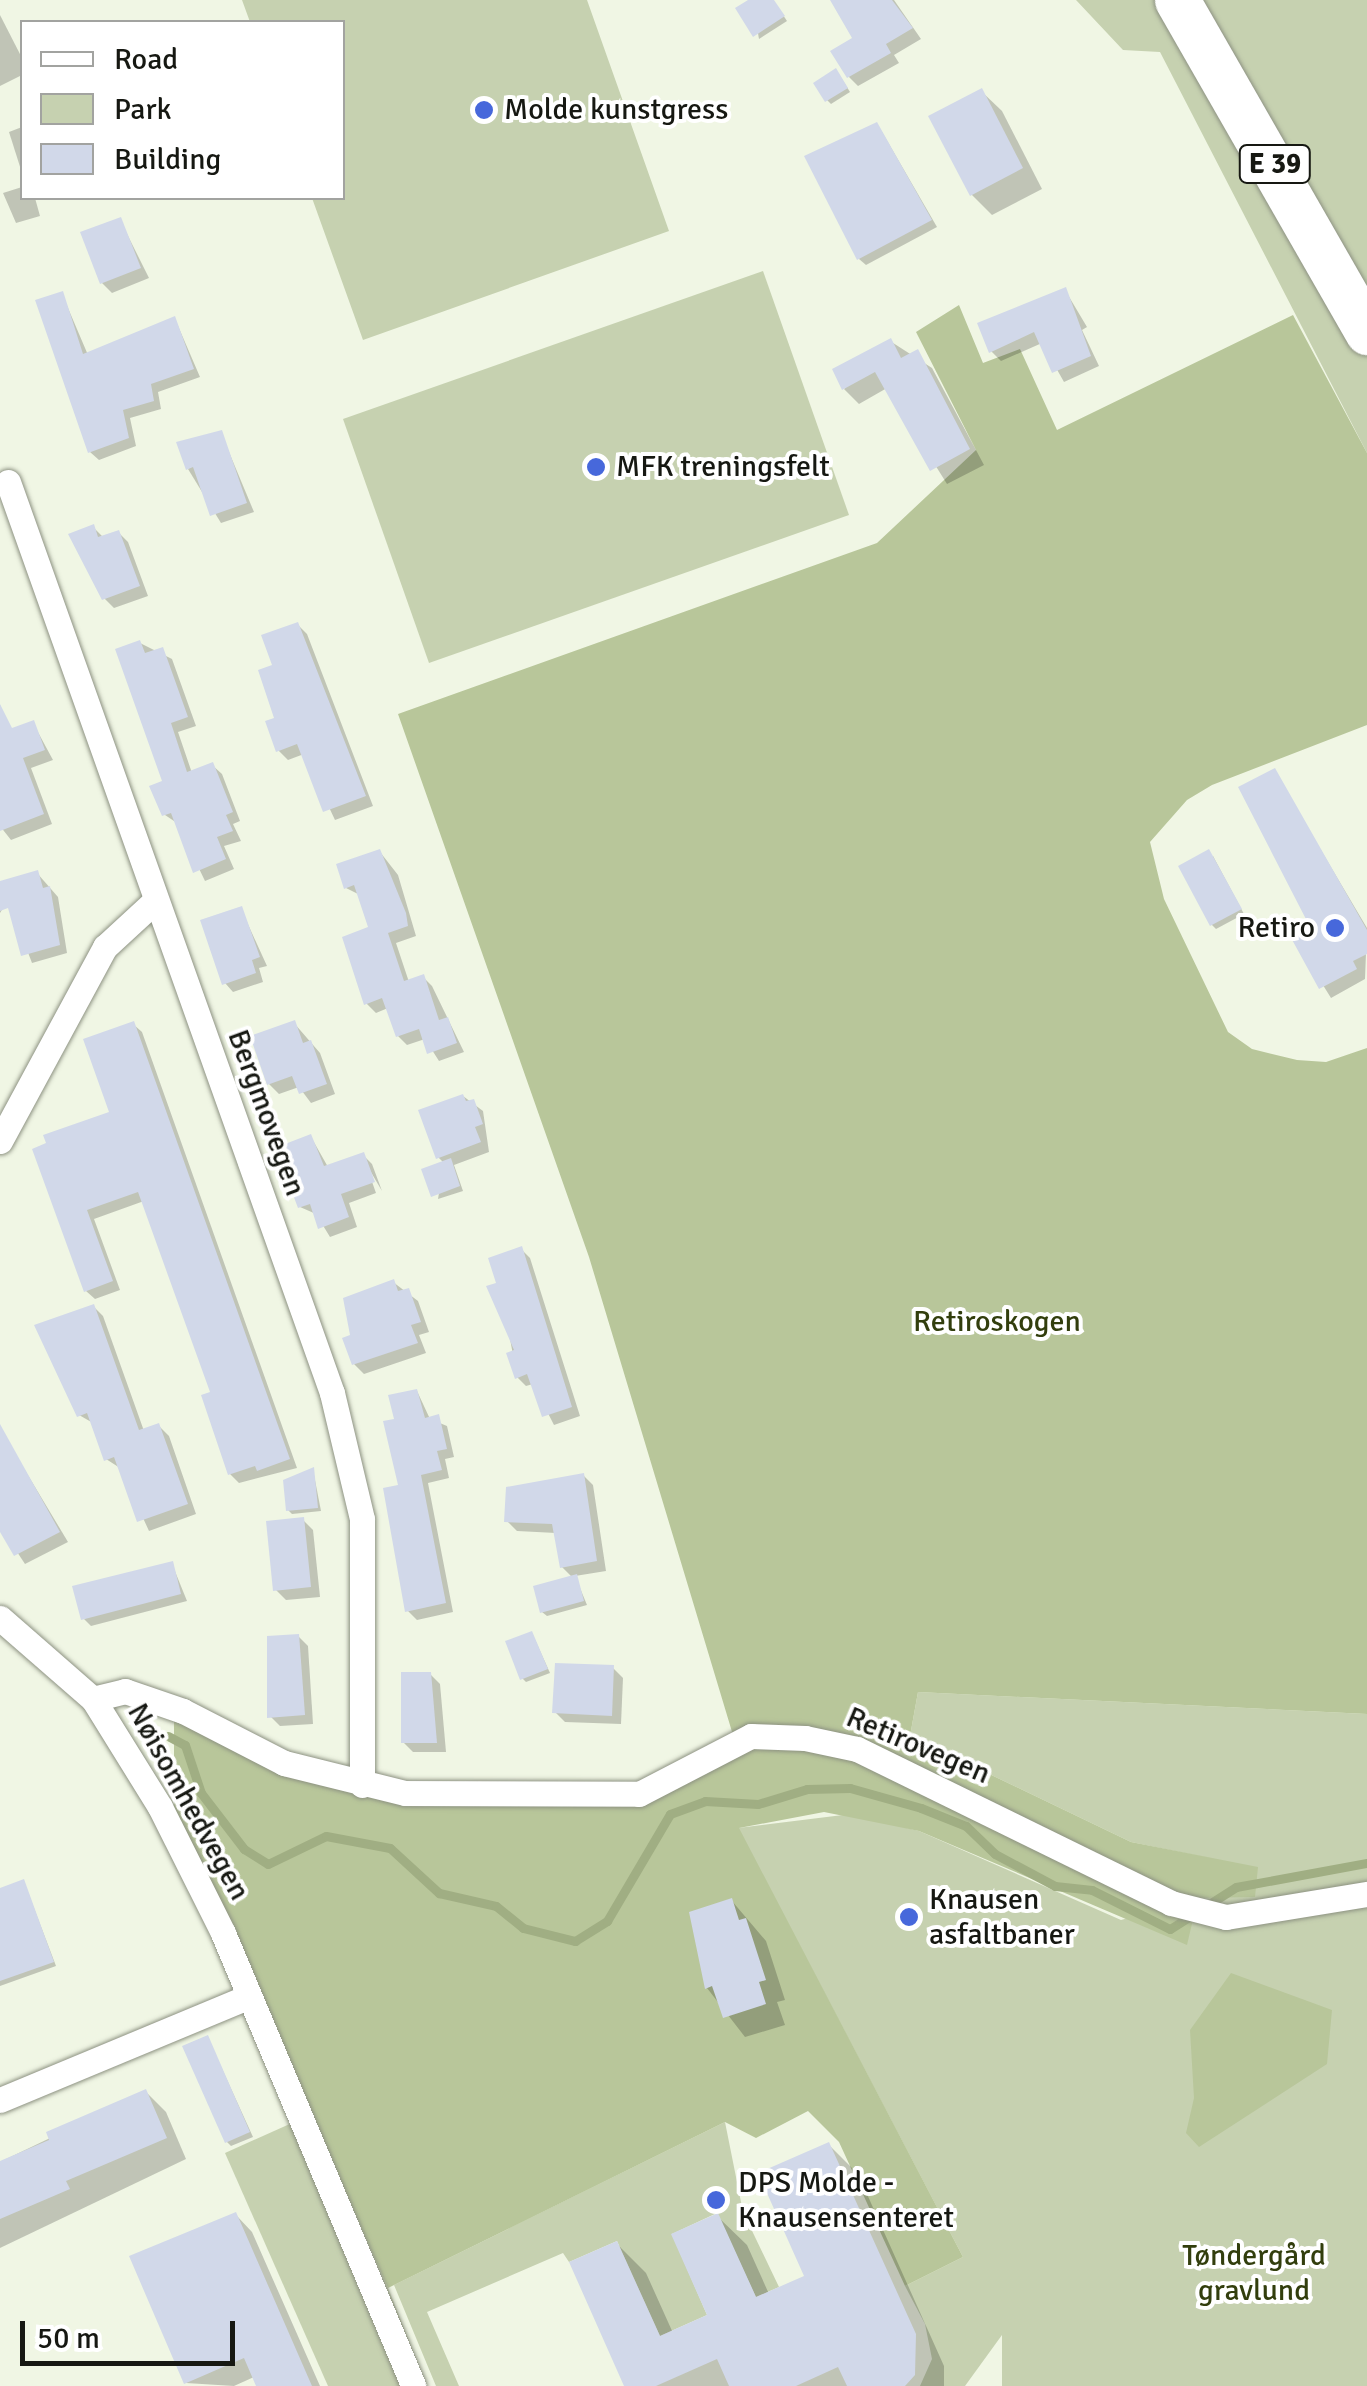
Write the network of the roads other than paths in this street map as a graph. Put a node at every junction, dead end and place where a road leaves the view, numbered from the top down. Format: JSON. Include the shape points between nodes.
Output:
{"nodes":[{"id":1,"x":1176,"y":0,"type":"edge"},
{"id":2,"x":1212,"y":0,"type":"edge"},
{"id":3,"x":1367,"y":285,"type":"edge"},
{"id":4,"x":1367,"y":332,"type":"edge"},
{"id":5,"x":8,"y":482,"type":"dead end"},
{"id":6,"x":156,"y":900,"type":"junction"},
{"id":7,"x":0,"y":1142,"type":"edge"},
{"id":8,"x":0,"y":1618,"type":"edge"},
{"id":9,"x":93,"y":1699,"type":"junction"},
{"id":10,"x":362,"y":1785,"type":"junction"},
{"id":11,"x":1367,"y":1894,"type":"edge"},
{"id":12,"x":248,"y":1996,"type":"junction"},
{"id":13,"x":0,"y":2100,"type":"edge"},
{"id":14,"x":413,"y":2386,"type":"edge"}],
"edges":[{"from":1,"to":4,"type":"highway","number":"E 39"},
{"from":2,"to":3,"type":"highway","number":"E 39"},
{"from":5,"to":6,"type":"street","name":"Bergmovegen"},
{"from":6,"to":7,"type":"street","via":[[105,947]]},
{"from":6,"to":10,"type":"street","name":"Bergmovegen","via":[[332,1393],[358,1501]]},
{"from":8,"to":9,"type":"street","name":"Nøisomhedvegen"},
{"from":9,"to":10,"type":"street","name":"Retirovegen","via":[[124,1692],[183,1711],[284,1762]]},
{"from":9,"to":12,"type":"street","name":"Nøisomhedvegen","via":[[160,1807]]},
{"from":10,"to":11,"type":"street","name":"Retirovegen","via":[[405,1794],[639,1794],[751,1736],[805,1738],[857,1749],[1171,1903],[1226,1918]]},
{"from":12,"to":13,"type":"street"},
{"from":12,"to":14,"type":"street","name":"Nøisomhedvegen"}]}
